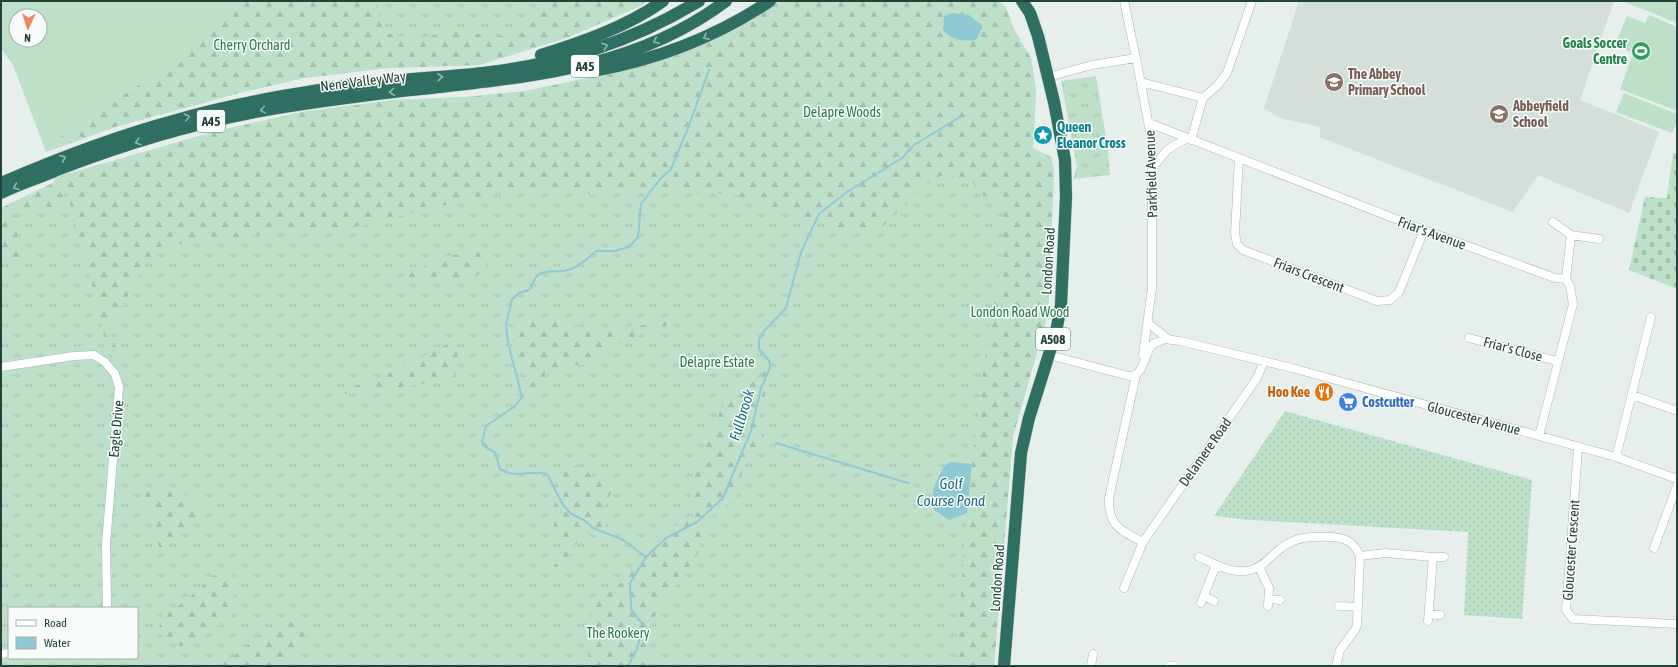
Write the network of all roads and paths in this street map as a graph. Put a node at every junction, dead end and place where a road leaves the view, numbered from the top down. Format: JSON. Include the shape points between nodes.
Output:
{"nodes":[{"id":1,"x":663,"y":1,"type":"edge"},
{"id":2,"x":699,"y":1,"type":"edge"},
{"id":3,"x":726,"y":1,"type":"edge"},
{"id":4,"x":770,"y":1,"type":"edge"},
{"id":5,"x":1022,"y":1,"type":"edge"},
{"id":6,"x":1124,"y":1,"type":"edge"},
{"id":7,"x":1252,"y":1,"type":"edge"},
{"id":8,"x":1136,"y":58,"type":"junction"},
{"id":9,"x":485,"y":73,"type":"junction"},
{"id":10,"x":1048,"y":77,"type":"junction"},
{"id":11,"x":1141,"y":82,"type":"junction"},
{"id":12,"x":431,"y":88,"type":"junction"},
{"id":13,"x":1203,"y":98,"type":"junction"},
{"id":14,"x":1149,"y":123,"type":"junction"},
{"id":15,"x":1189,"y":139,"type":"junction"},
{"id":16,"x":1239,"y":158,"type":"junction"},
{"id":17,"x":1153,"y":168,"type":"junction"},
{"id":18,"x":1,"y":183,"type":"edge"},
{"id":19,"x":1,"y":193,"type":"edge"},
{"id":20,"x":1553,"y":222,"type":"dead end"},
{"id":21,"x":1424,"y":230,"type":"junction"},
{"id":22,"x":1572,"y":235,"type":"junction"},
{"id":23,"x":1599,"y":239,"type":"dead end"},
{"id":24,"x":1566,"y":279,"type":"junction"},
{"id":25,"x":1651,"y":317,"type":"dead end"},
{"id":26,"x":1148,"y":324,"type":"junction"},
{"id":27,"x":1468,"y":338,"type":"dead end"},
{"id":28,"x":1168,"y":339,"type":"junction"},
{"id":29,"x":1049,"y":355,"type":"junction"},
{"id":30,"x":1145,"y":357,"type":"junction"},
{"id":31,"x":1264,"y":361,"type":"junction"},
{"id":32,"x":1557,"y":361,"type":"junction"},
{"id":33,"x":1,"y":367,"type":"edge"},
{"id":34,"x":1136,"y":375,"type":"junction"},
{"id":35,"x":1632,"y":395,"type":"junction"},
{"id":36,"x":1677,"y":411,"type":"edge"},
{"id":37,"x":1539,"y":436,"type":"junction"},
{"id":38,"x":1578,"y":448,"type":"junction"},
{"id":39,"x":1616,"y":457,"type":"junction"},
{"id":40,"x":1677,"y":479,"type":"edge"},
{"id":41,"x":1677,"y":486,"type":"edge"},
{"id":42,"x":1143,"y":542,"type":"junction"},
{"id":43,"x":1654,"y":548,"type":"dead end"},
{"id":44,"x":1360,"y":556,"type":"junction"},
{"id":45,"x":1199,"y":557,"type":"dead end"},
{"id":46,"x":1433,"y":557,"type":"junction"},
{"id":47,"x":1444,"y":557,"type":"dead end"},
{"id":48,"x":1216,"y":565,"type":"junction"},
{"id":49,"x":1259,"y":567,"type":"junction"},
{"id":50,"x":1124,"y":588,"type":"dead end"},
{"id":51,"x":1280,"y":600,"type":"dead end"},
{"id":52,"x":1214,"y":601,"type":"dead end"},
{"id":53,"x":1339,"y":606,"type":"dead end"},
{"id":54,"x":107,"y":607,"type":"edge"},
{"id":55,"x":1358,"y":608,"type":"junction"},
{"id":56,"x":1440,"y":615,"type":"dead end"},
{"id":57,"x":1677,"y":624,"type":"edge"},
{"id":58,"x":1093,"y":654,"type":"dead end"},
{"id":59,"x":1004,"y":666,"type":"edge"},
{"id":60,"x":1092,"y":666,"type":"edge"},
{"id":61,"x":1169,"y":666,"type":"edge"},
{"id":62,"x":1174,"y":666,"type":"edge"},
{"id":63,"x":1336,"y":666,"type":"edge"}],
"edges":[{"from":1,"to":9,"type":"highway","via":[[605,32]]},
{"from":9,"to":2,"type":"highway","name":"Nene Valley Way","number":"A45","one_way":true,"via":[[538,64],[597,49],[650,28]]},
{"from":3,"to":12,"type":"highway","name":"Nene Valley Way","number":"A45","one_way":true,"via":[[655,42],[595,64],[536,76]]},
{"from":4,"to":12,"type":"highway","one_way":true,"via":[[741,20],[699,40],[630,64],[494,87]]},
{"from":5,"to":10,"type":"highway","name":"London Road","number":"A508","via":[[1030,13],[1038,36]]},
{"from":6,"to":8,"type":"street","name":"Parkfield Avenue"},
{"from":7,"to":13,"type":"street","via":[[1227,73]]},
{"from":8,"to":10,"type":"street","via":[[1092,65]]},
{"from":8,"to":11,"type":"street","name":"Parkfield Avenue"},
{"from":18,"to":9,"type":"highway","name":"Nene Valley Way","number":"A45","one_way":true,"via":[[103,142],[173,120],[238,105],[354,85]]},
{"from":10,"to":29,"type":"highway","name":"London Road","number":"A508","via":[[1064,154],[1066,197],[1061,305]]},
{"from":11,"to":13,"type":"street"},
{"from":11,"to":14,"type":"street","name":"Parkfield Avenue"},
{"from":12,"to":19,"type":"highway","name":"Nene Valley Way","number":"A45","one_way":true,"via":[[340,98],[239,114],[104,152]]},
{"from":13,"to":15,"type":"street"},
{"from":14,"to":15,"type":"street","name":"Friar's Avenue"},
{"from":14,"to":17,"type":"street","name":"Parkfield Avenue"},
{"from":15,"to":16,"type":"street","name":"Friar's Avenue"},
{"from":15,"to":17,"type":"street","via":[[1167,150]]},
{"from":16,"to":21,"type":"street","name":"Friar's Avenue"},
{"from":16,"to":21,"type":"street","name":"Friars Crescent","via":[[1235,233],[1237,244],[1243,250],[1377,301],[1390,300],[1399,292]]},
{"from":17,"to":26,"type":"street","name":"Parkfield Avenue","via":[[1152,288]]},
{"from":20,"to":22,"type":"street"},
{"from":21,"to":24,"type":"street","name":"Friar's Avenue","via":[[1555,278]]},
{"from":22,"to":23,"type":"street"},
{"from":22,"to":24,"type":"street"},
{"from":24,"to":32,"type":"street","via":[[1570,286],[1572,304]]},
{"from":25,"to":35,"type":"street"},
{"from":26,"to":28,"type":"street"},
{"from":26,"to":30,"type":"street","name":"Parkfield Avenue","via":[[1143,354]]},
{"from":27,"to":32,"type":"street","name":"Friar's Close"},
{"from":28,"to":30,"type":"street","via":[[1153,344]]},
{"from":28,"to":31,"type":"street","name":"Gloucester Avenue"},
{"from":29,"to":34,"type":"street","via":[[1129,376]]},
{"from":29,"to":59,"type":"highway","name":"London Road","number":"A508","via":[[1021,453]]},
{"from":30,"to":34,"type":"street"},
{"from":31,"to":37,"type":"street","name":"Gloucester Avenue"},
{"from":31,"to":42,"type":"street","name":"Delamere Road","via":[[1257,378]]},
{"from":32,"to":37,"type":"street"},
{"from":33,"to":54,"type":"street","name":"Eagle Drive","via":[[91,354],[105,362],[115,374],[119,387],[106,544]]},
{"from":34,"to":42,"type":"street","via":[[1108,511],[1112,521],[1125,533]]},
{"from":35,"to":36,"type":"street"},
{"from":35,"to":39,"type":"street"},
{"from":37,"to":38,"type":"street","name":"Gloucester Avenue"},
{"from":38,"to":39,"type":"street","name":"Gloucester Avenue"},
{"from":38,"to":57,"type":"street","name":"Gloucester Crescent","via":[[1566,610],[1573,619]]},
{"from":39,"to":40,"type":"street","name":"Gloucester Avenue"},
{"from":41,"to":43,"type":"street"},
{"from":42,"to":50,"type":"street","name":"Delamere Road"},
{"from":44,"to":46,"type":"street","via":[[1385,553]]},
{"from":44,"to":49,"type":"street","via":[[1348,540],[1308,536],[1281,548]]},
{"from":44,"to":55,"type":"street"},
{"from":45,"to":48,"type":"street"},
{"from":46,"to":47,"type":"street"},
{"from":46,"to":56,"type":"street","via":[[1429,618]]},
{"from":48,"to":49,"type":"street","via":[[1240,571]]},
{"from":48,"to":52,"type":"street","via":[[1203,600]]},
{"from":49,"to":51,"type":"street","via":[[1269,588],[1268,603]]},
{"from":53,"to":55,"type":"street"},
{"from":55,"to":63,"type":"street","via":[[1355,630],[1340,650]]},
{"from":58,"to":60,"type":"street"},
{"from":61,"to":62,"type":"street"}]}
